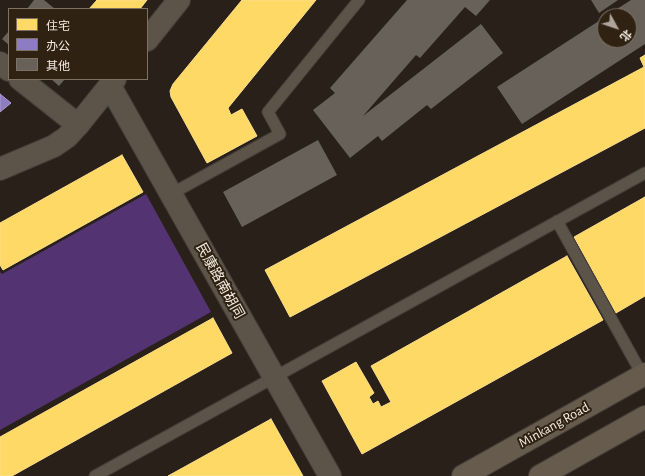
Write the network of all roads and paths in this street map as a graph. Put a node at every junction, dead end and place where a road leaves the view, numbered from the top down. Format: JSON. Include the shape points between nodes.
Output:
{"nodes":[{"id":1,"x":179,"y":0,"type":"edge"},
{"id":2,"x":359,"y":0,"type":"edge"},
{"id":3,"x":148,"y":39,"type":"edge"},
{"id":4,"x":0,"y":63,"type":"edge"},
{"id":5,"x":8,"y":69,"type":"edge"},
{"id":6,"x":21,"y":80,"type":"edge"},
{"id":7,"x":112,"y":82,"type":"edge"},
{"id":8,"x":78,"y":125,"type":"junction"},
{"id":9,"x":0,"y":169,"type":"edge"},
{"id":10,"x":645,"y":173,"type":"edge"},
{"id":11,"x":171,"y":194,"type":"junction"},
{"id":12,"x":557,"y":221,"type":"junction"},
{"id":13,"x":644,"y":375,"type":"edge"},
{"id":14,"x":274,"y":377,"type":"junction"},
{"id":15,"x":645,"y":417,"type":"edge"},
{"id":16,"x":95,"y":476,"type":"edge"},
{"id":17,"x":330,"y":476,"type":"edge"},
{"id":18,"x":462,"y":476,"type":"edge"},
{"id":19,"x":540,"y":476,"type":"edge"}],
"edges":[{"from":1,"to":3,"type":"street"},
{"from":2,"to":11,"type":"lane","via":[[268,112],[280,134]]},
{"from":4,"to":5,"type":"street"},
{"from":6,"to":8,"type":"street"},
{"from":7,"to":8,"type":"street"},
{"from":7,"to":11,"type":"street","name":"民康路南胡同"},
{"from":8,"to":9,"type":"street","via":[[54,146]]},
{"from":10,"to":12,"type":"lane"},
{"from":11,"to":14,"type":"street","name":"民康路南胡同"},
{"from":12,"to":13,"type":"lane"},
{"from":12,"to":14,"type":"lane"},
{"from":13,"to":18,"type":"main road","name":"Minkang Road"},
{"from":14,"to":16,"type":"lane"},
{"from":14,"to":17,"type":"street","name":"民康路南胡同"},
{"from":15,"to":19,"type":"main road"}]}
